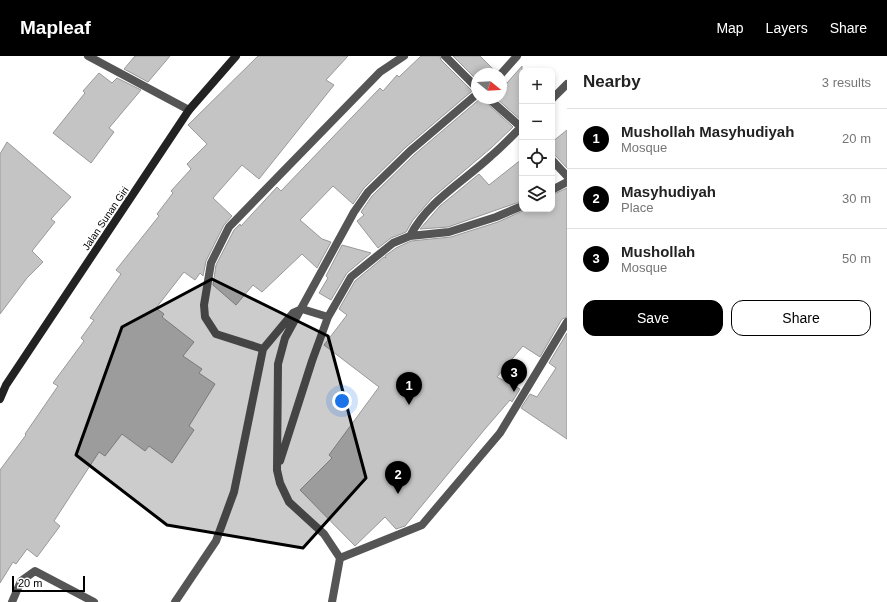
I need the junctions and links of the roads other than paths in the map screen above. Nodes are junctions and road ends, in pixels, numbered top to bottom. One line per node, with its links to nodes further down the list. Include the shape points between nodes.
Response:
1 (88, 56): 12 (street)
2 (236, 56): 12 (main road, Jalan Sunan Giri)
3 (404, 56): 24 (street, via 380,72 229,227 211,263 204,305 205,317 216,334)
4 (445, 56): 7 (street)
5 (517, 56): 6 (street)
6 (506, 68)
7 (471, 82)
8 (567, 84): 9 (street)
9 (555, 96)
10 (471, 99): 21 (street, via 410,151 368,192 354,212)
11 (495, 104): 13 (street)
12 (189, 110): 25 (main road, Jalan Sunan Giri, via 6,385)
13 (519, 124)
14 (519, 130): 20 (street, via 491,157 442,196 420,220)
15 (555, 163): 16 (street)
16 (567, 176)
17 (567, 182): 18 (street)
18 (555, 188)
19 (519, 207): 20 (street, via 449,232)
20 (410, 236): 22 (street, via 393,243 351,277)
21 (302, 309): 22 (street); 24 (street, via 293,313); 26 (street, via 285,338 278,364)
22 (328, 317): 26 (street)
23 (567, 322): 27 (street, via 500,433 422,525)
24 (263, 349): 30 (street, via 234,492 216,541)
25 (0, 398)
26 (277, 470): 27 (street, via 289,502 324,534)
27 (340, 558): 31 (street)
28 (12, 602): 29 (street, via 21,581 35,571)
29 (94, 602)
30 (175, 602)
31 (332, 602)

